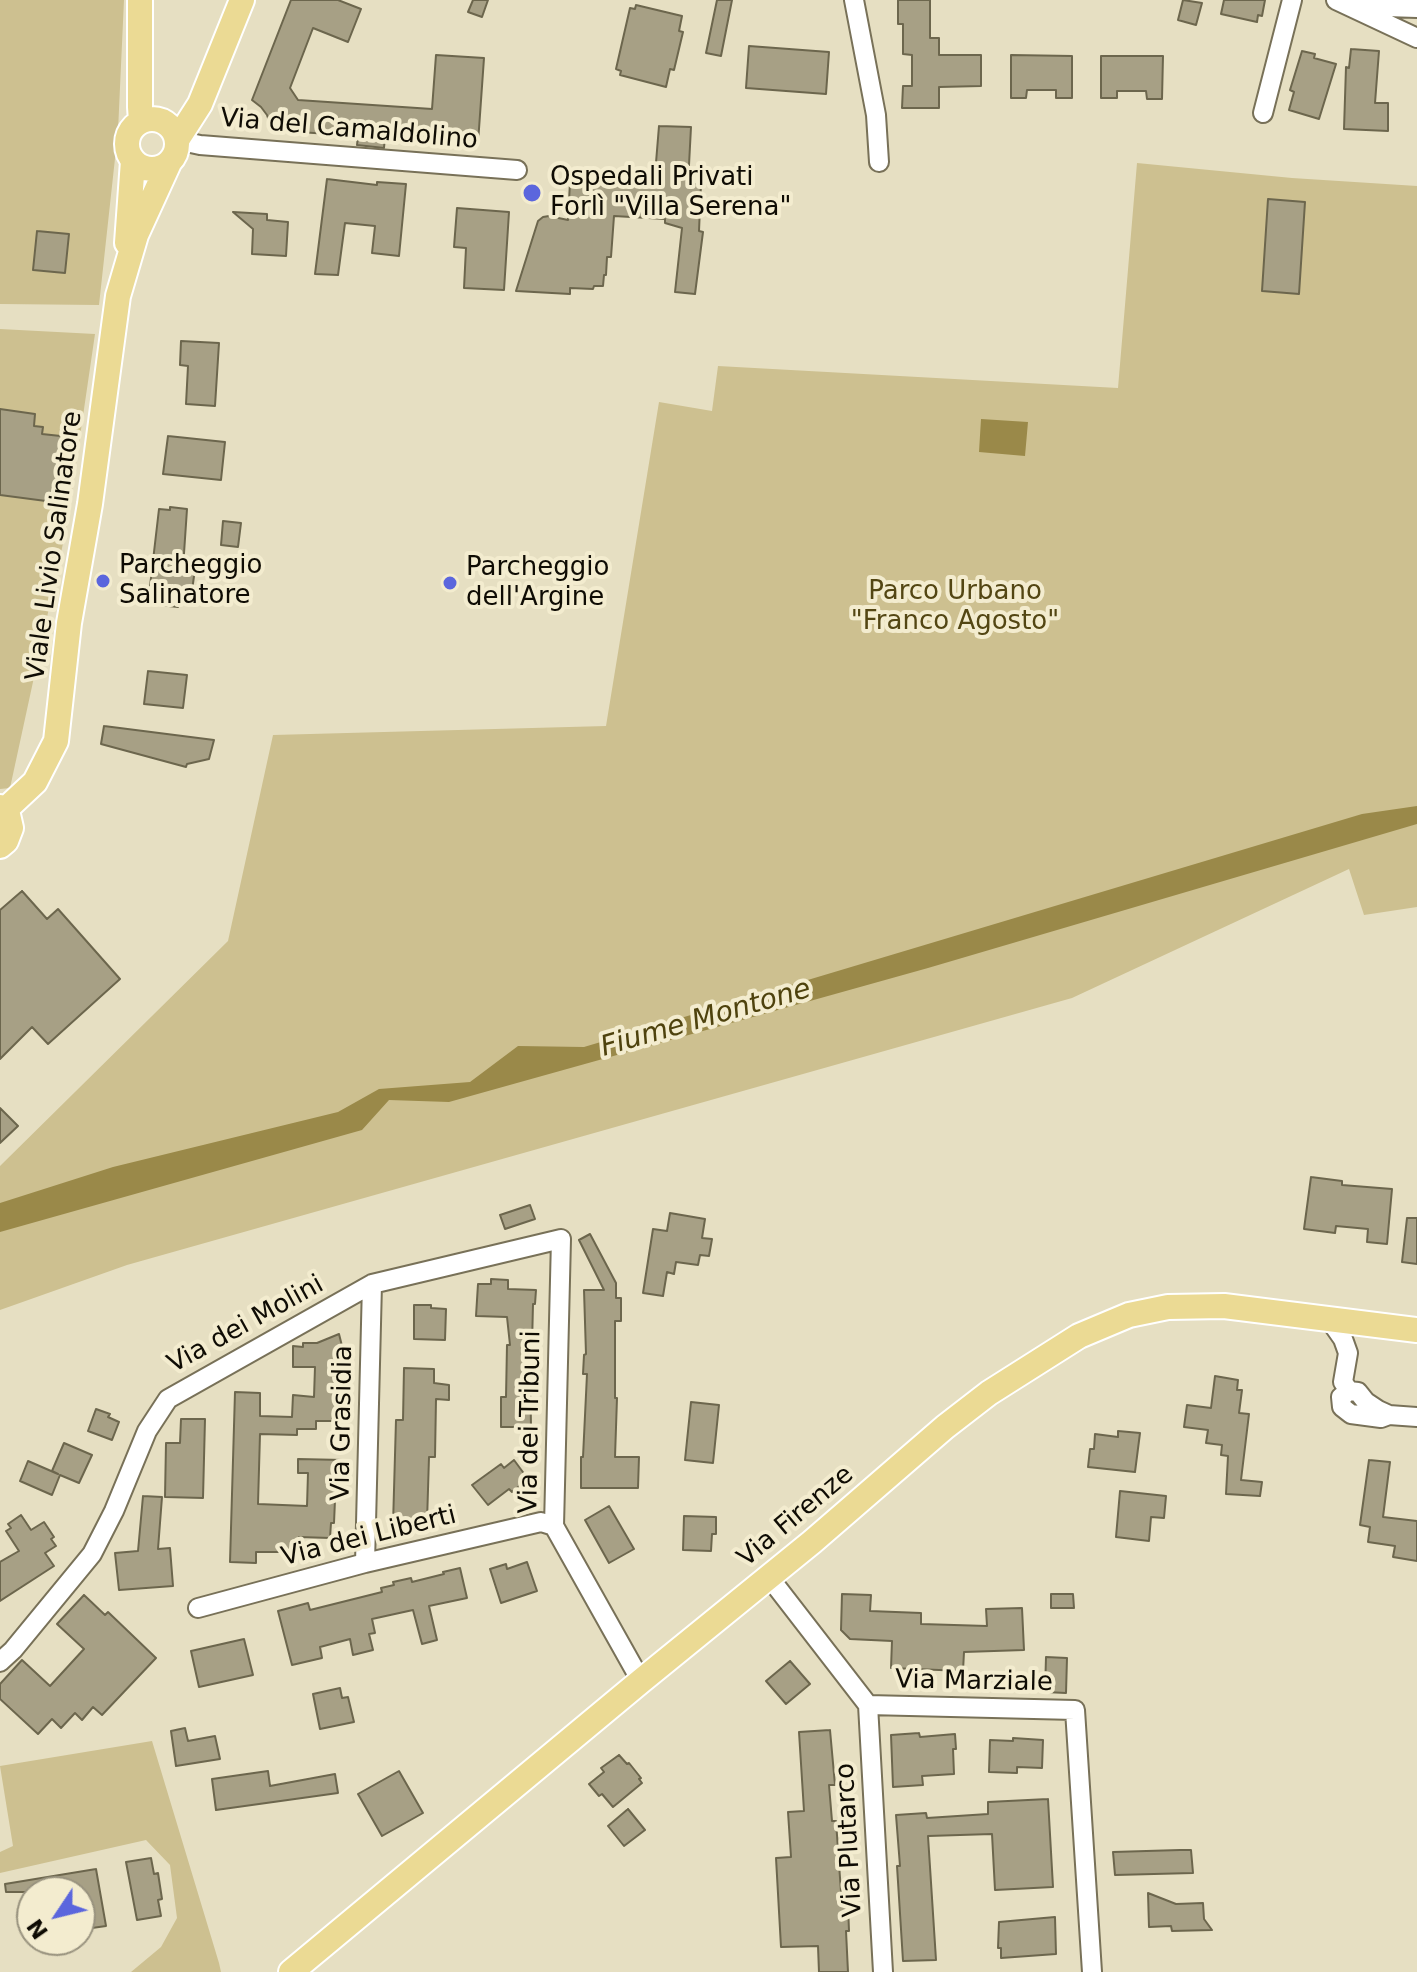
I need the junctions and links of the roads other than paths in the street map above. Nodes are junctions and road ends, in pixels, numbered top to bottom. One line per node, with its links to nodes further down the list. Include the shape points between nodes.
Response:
1 (140, 0): 9 (main road)
2 (242, 0): 10 (main road, Viale Livio Salinatore, via 200,104)
3 (854, 0): 12 (street, via 876,115)
4 (1292, 0): 8 (street)
5 (1341, 3): 6 (street); 7 (street)
6 (1417, 8)
7 (1417, 38)
8 (1263, 113)
9 (141, 121): 10 (main road, via 157,119 170,127); 11 (main road, via 127,139)
10 (173, 152): 11 (main road, via 155,170); 13 (street, Via del Camaldolino, via 200,145); 14 (main road, Viale Livio Salinatore)
11 (133, 161): 14 (main road, Viale Livio Salinatore)
12 (879, 162)
13 (517, 170)
14 (124, 273): 15 (main road, Viale Livio Salinatore, via 69,623 56,741 35,782)
15 (2, 809): 16 (main road, via 11,828)
16 (0, 846)
17 (561, 1239): 18 (street, Via dei Molini); 22 (street, Via dei Tribuni)
18 (372, 1284): 23 (street, Via Grasidia); 26 (street, Via dei Molini, via 168,1399 147,1431 92,1554)
19 (1329, 1319): 20 (main road, Via Firenze); 21 (street, via 1346,1345 1343,1382 1349,1391 1389,1415); 24 (main road, Via Firenze, via 1224,1306 1168,1307 1129,1315 1079,1336 978,1401)
20 (1417, 1330)
21 (1417, 1417)
22 (554, 1526): 23 (street, Via dei Liberti, via 541,1522); 27 (street, Via dei Tribuni)
23 (365, 1563): 25 (street, Via dei Liberti)
24 (769, 1577): 27 (main road, Via Firenze); 28 (street, Via Marziale)
25 (198, 1608)
26 (0, 1662)
27 (641, 1681): 29 (main road, Via Firenze)
28 (868, 1705): 30 (street, Via Plutarco); 31 (street, Via Marziale, via 1075,1710)
29 (291, 1972)
30 (883, 1972)
31 (1092, 1972)

